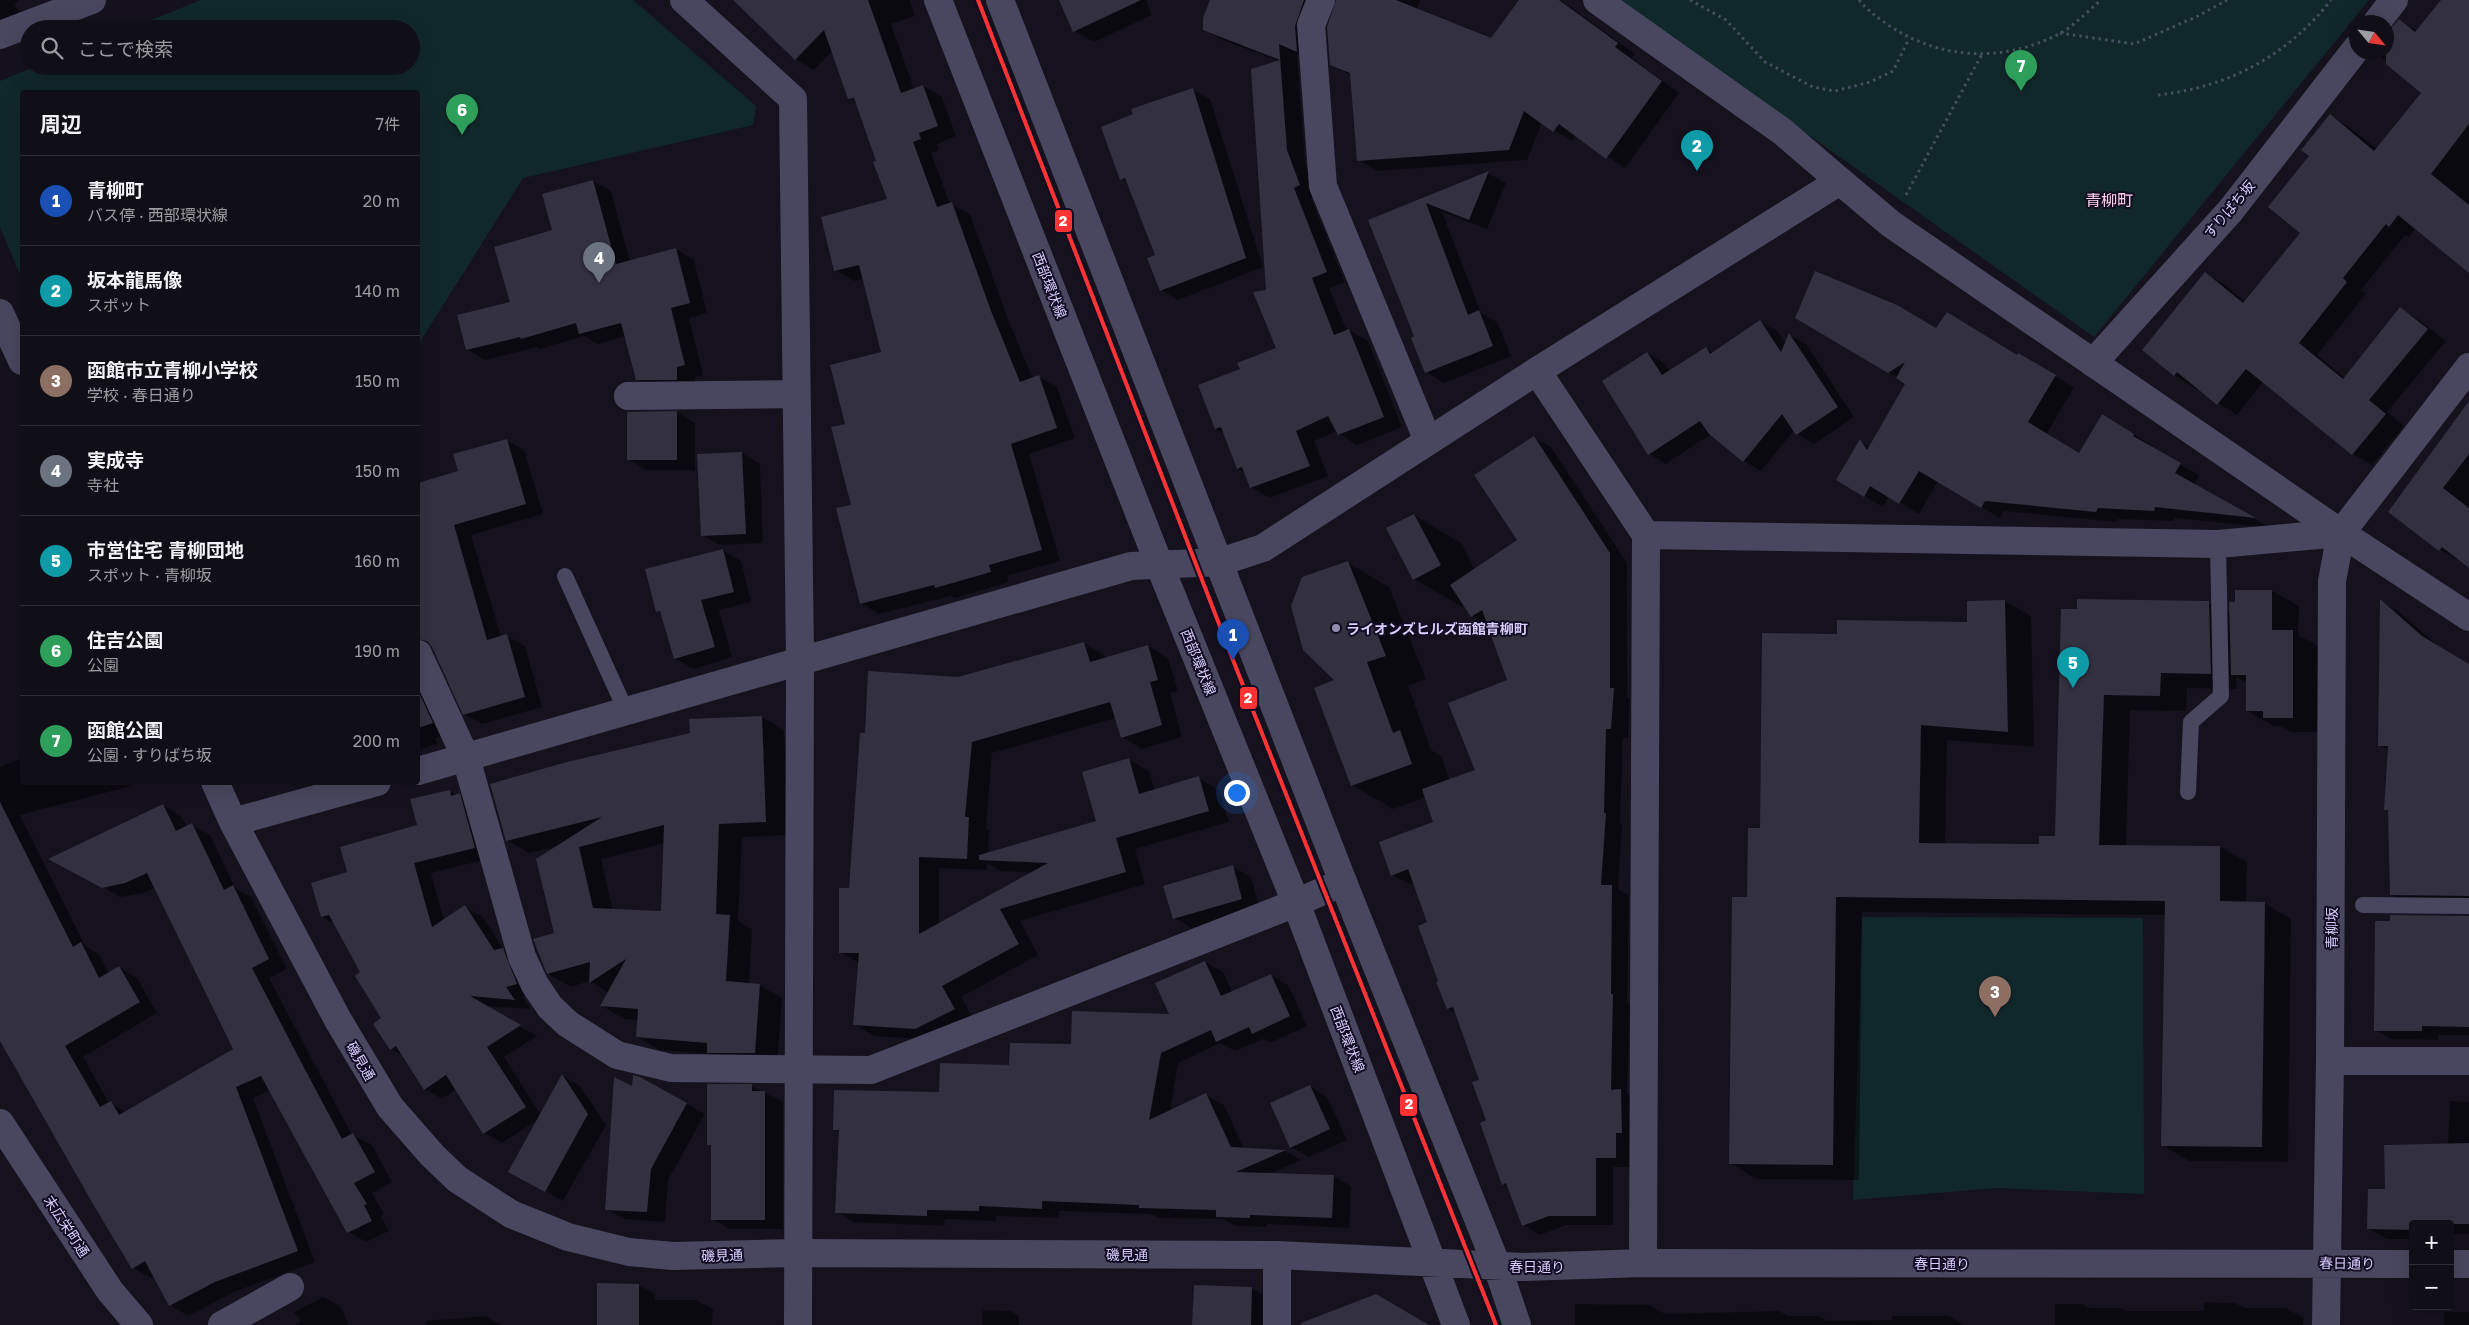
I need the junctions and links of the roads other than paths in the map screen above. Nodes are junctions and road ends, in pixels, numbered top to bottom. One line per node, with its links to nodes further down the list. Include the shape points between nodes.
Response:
1 (92, 0): 9 (street)
2 (684, 0): 19 (street, via 792,100)
3 (938, 0): 26 (street, 西部環状線)
4 (1000, 0): 25 (street)
5 (1321, 0): 21 (street, via 1311,25 1323,186)
6 (1597, 0): 13 (street, via 1783,132)
7 (2394, 0): 8 (street)
8 (2382, 15)
9 (38, 20)
10 (20, 27): 11 (street)
11 (0, 34)
12 (2349, 57): 16 (street, すりばち坂, via 2230,210)
13 (1840, 181): 16 (street, via 1891,224); 18 (street)
14 (0, 313): 15 (street)
15 (20, 357)
16 (2093, 363): 22 (street)
17 (2469, 367): 22 (street)
18 (1537, 371): 21 (street); 23 (street)
19 (796, 394): 20 (street); 30 (street)
20 (628, 396)
21 (1428, 442): 25 (street, via 1263,548)
22 (2341, 532): 24 (street); 28 (street); 42 (street, 青柳坂, via 2332,581)
23 (1646, 536): 24 (street); 50 (street)
24 (2218, 544): 36 (lane, via 2221,696 2192,722)
25 (1220, 562): 26 (street); 38 (street)
26 (1159, 564): 30 (street, via 1131,566); 39 (street, 西部環状線)
27 (565, 576): 31 (lane)
28 (2469, 617)
29 (420, 658): 32 (street)
30 (800, 660): 31 (street); 44 (street)
31 (626, 712): 32 (street)
32 (466, 758): 33 (street); 44 (street, via 522,957 550,1007 568,1024 617,1055 671,1068)
33 (420, 770)
34 (216, 785): 37 (street, 磯見通)
35 (366, 785): 37 (street)
36 (2188, 792)
37 (233, 822): 46 (street, 磯見通, via 366,1070 410,1131 457,1179 511,1214 545,1230 594,1245 673,1256)
38 (1343, 882): 39 (street); 54 (street)
39 (1296, 903): 44 (street, via 871,1070); 48 (street, 西部環状線)
40 (2363, 905): 41 (lane)
41 (2469, 906)
42 (2330, 1061): 43 (street); 49 (street, 青柳坂)
43 (2469, 1061)
44 (798, 1070): 46 (street)
45 (0, 1123): 56 (street, 末広栄町通, via 110,1291)
46 (798, 1253): 47 (street, 磯見通); 58 (street)
47 (1278, 1255): 48 (street, 磯見通); 59 (street)
48 (1432, 1262): 54 (street, 磯見通); 60 (street, 西部環状線)
49 (2328, 1262): 50 (street, 春日通り); 51 (street, 春日通り); 62 (street, 青柳坂)
50 (1643, 1263): 54 (street, 春日通り)
51 (2409, 1264)
52 (2454, 1264): 53 (street)
53 (2469, 1264)
54 (1484, 1265): 61 (street)
55 (290, 1287): 57 (street)
56 (139, 1325)
57 (222, 1325)
58 (798, 1325)
59 (1277, 1325)
60 (1456, 1325)
61 (1517, 1325)
62 (2326, 1325)

